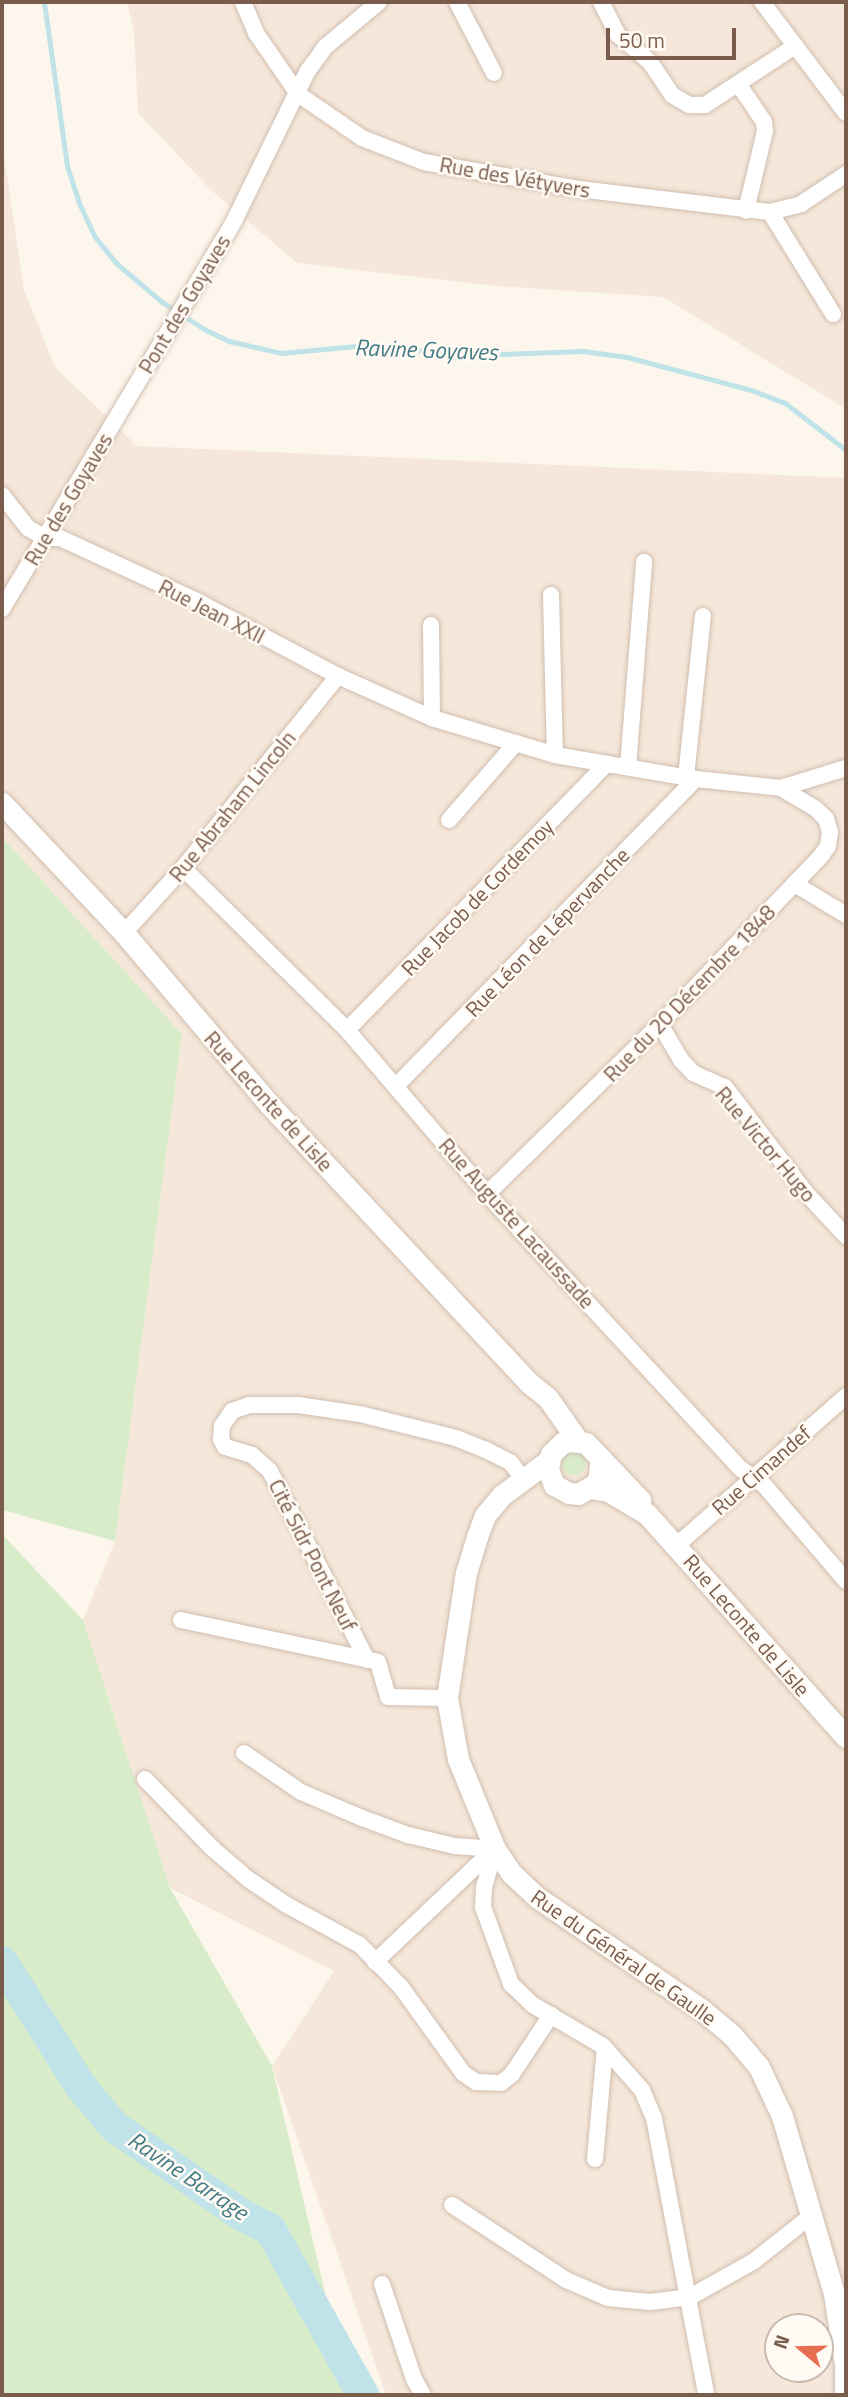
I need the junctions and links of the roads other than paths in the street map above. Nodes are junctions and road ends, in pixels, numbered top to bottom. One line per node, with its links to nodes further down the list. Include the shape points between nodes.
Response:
1 (243, 2): 9 (street, Rue des Vétyvers, via 256,33)
2 (379, 2): 9 (street, via 324,47)
3 (457, 2): 7 (street)
4 (601, 2): 8 (street, via 618,35 650,62 679,102 705,105)
5 (762, 2): 6 (street)
6 (794, 46): 8 (street); 10 (street)
7 (494, 73)
8 (739, 85): 12 (street, via 764,122 765,131)
9 (298, 94): 12 (street, Rue des Vétyvers, via 362,138 424,162); 15 (street, Pont des Goyaves, via 234,221)
10 (846, 113)
11 (846, 174): 13 (street, Rue des Vétyvers, via 801,204)
12 (746, 211): 13 (street, Rue des Vétyvers)
13 (770, 212): 14 (street)
14 (833, 314)
15 (134, 388): 17 (street, Rue des Goyaves)
16 (2, 495): 17 (street, Rue Jean XXII, via 28,528)
17 (45, 538): 20 (street, Rue des Goyaves); 23 (street, Rue Jean XXII, via 60,538 195,600)
18 (643, 562): 28 (street)
19 (551, 595): 26 (street)
20 (2, 609)
21 (703, 616): 30 (street)
22 (431, 625): 24 (street)
23 (338, 677): 24 (street, Rue Jean XXII); 35 (street, Rue Abraham Lincoln)
24 (432, 718): 25 (street, Rue Jean XXII)
25 (516, 743): 26 (street, Rue Jean XXII); 34 (street)
26 (555, 755): 27 (street, Rue Jean XXII)
27 (607, 764): 28 (street, Rue Jean XXII); 40 (street, Rue Jacob de Cordemoy)
28 (628, 767): 30 (street, Rue Jean XXII)
29 (846, 768): 31 (street, Rue Jean XXII)
30 (691, 778): 31 (street, Rue Jean XXII); 41 (street, Rue Léon de Lépervanche)
31 (781, 788): 36 (street, Rue du 20 Décembre 1848, via 816,809 830,832 828,846)
32 (2, 791): 33 (main road, Rue Leconte de Lisle)
33 (8, 809): 38 (main road, Rue Leconte de Lisle)
34 (449, 820)
35 (183, 868): 38 (street, Rue Abraham Lincoln); 40 (street, Rue Auguste Lacaussade)
36 (795, 884): 37 (street); 39 (street, Rue du 20 Décembre 1848)
37 (846, 915)
38 (124, 933): 44 (main road, Rue Leconte de Lisle, via 268,1103)
39 (660, 1024): 42 (street, Rue du 20 Décembre 1848); 43 (street, Rue Victor Hugo, via 681,1060 693,1073 725,1087 806,1193)
40 (347, 1030): 41 (street, Rue Auguste Lacaussade)
41 (397, 1085): 42 (street, Rue Auguste Lacaussade)
42 (487, 1194): 49 (street, Rue Auguste Lacaussade)
43 (846, 1236)
44 (529, 1383): 46 (main road, Rue Leconte de Lisle, via 547,1397); 47 (main road, Rue Leconte de Lisle, via 548,1423)
45 (846, 1396): 49 (street, Rue Cimandef)
46 (578, 1441): 47 (main road, via 562,1443); 48 (main road, via 592,1448)
47 (551, 1456): 50 (main road, Rue du Général de Gaulle); 51 (main road)
48 (600, 1462): 52 (main road, via 599,1478); 53 (main road, Rue Leconte de Lisle, via 642,1502)
49 (752, 1477): 55 (street, Rue Cimandef); 56 (street, Rue Auguste Lacaussade)
50 (523, 1480): 54 (main road, Rue du Général de Gaulle, via 502,1495); 58 (street, Cité Sidr Pont Neuf, via 511,1463 486,1450 360,1414 298,1405 249,1405 232,1411 222,1426 225,1447 252,1455 270,1471)
51 (554, 1485): 52 (main road, via 578,1494); 54 (main road, via 518,1495)
52 (590, 1488): 53 (main road, Rue Leconte de Lisle, via 608,1491)
53 (647, 1514): 55 (main road, Rue Leconte de Lisle)
54 (485, 1516): 59 (main road, Rue du Général de Gaulle, via 466,1572)
55 (677, 1545): 60 (main road, Rue Leconte de Lisle)
56 (846, 1581)
57 (181, 1620): 58 (street, Cité Sidr Pont Neuf)
58 (367, 1660): 59 (street, Cité Sidr Pont Neuf, via 378,1662 388,1698)
59 (447, 1698): 63 (main road, Rue du Général de Gaulle, via 458,1759)
60 (846, 1737)
61 (244, 1753): 63 (street, via 301,1792 362,1818 455,1846)
62 (145, 1779): 64 (street, via 248,1879 360,1945)
63 (495, 1849): 64 (street); 65 (street, via 484,1887 488,1926 511,1984); 69 (main road, Rue du Général de Gaulle, via 512,1874 538,1898 732,2035 759,2067 782,2116)
64 (375, 1962): 65 (street, via 401,1987 463,2073 477,2082 500,2083 512,2074)
65 (551, 2015): 66 (street)
66 (605, 2048): 67 (street); 71 (street, via 642,2090 654,2118)
67 (595, 2159)
68 (452, 2205): 71 (street, via 566,2280 608,2298 650,2302)
69 (812, 2215): 71 (street, via 754,2261); 74 (main road, Rue du Général de Gaulle, via 834,2294)
70 (382, 2284): 72 (street)
71 (690, 2297): 73 (street)
72 (423, 2395)
73 (705, 2395)
74 (845, 2395)

